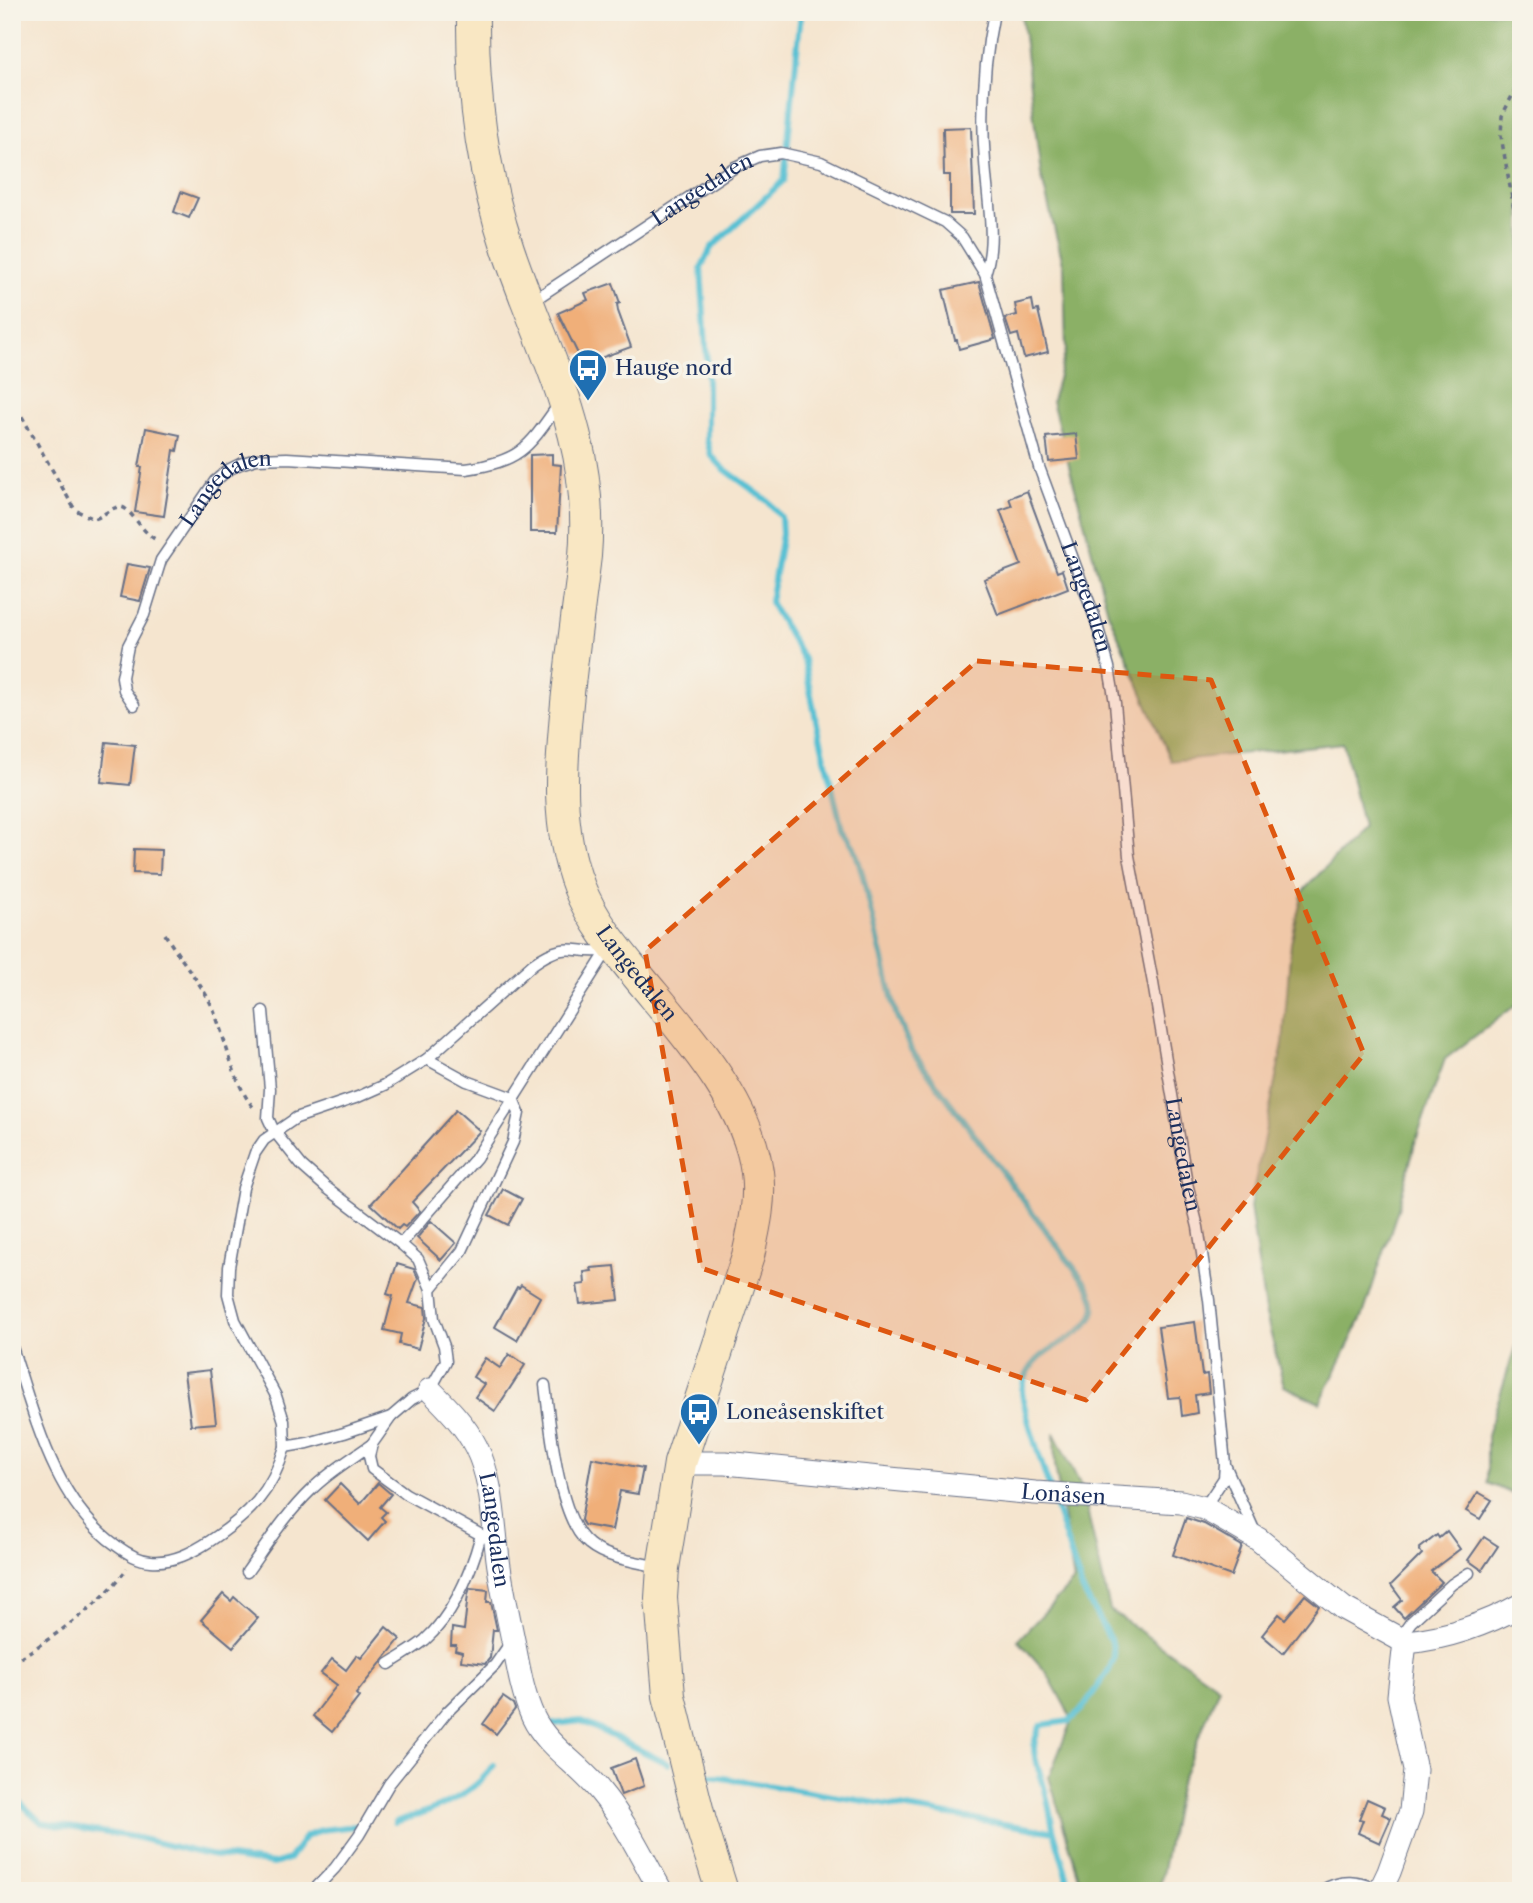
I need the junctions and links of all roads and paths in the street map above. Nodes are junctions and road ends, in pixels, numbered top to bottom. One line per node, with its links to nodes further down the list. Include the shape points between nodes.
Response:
1 (472, 12): 6 (main road, Langedalen, via 474,87 485,164 508,250)
2 (994, 12): 5 (lane, via 985,82 991,251)
3 (1521, 48): 4 (path, via 1516,88 1502,116 1501,136)
4 (1521, 249)
5 (985, 274): 6 (lane, Langedalen, via 962,237 945,222 821,162 781,153 736,167); 27 (lane, Langedalen, via 1039,467 1109,667 1129,856 1209,1300)
6 (529, 304): 7 (main road, Langedalen)
7 (564, 396): 9 (lane, Langedalen, via 524,448 493,465 466,469 287,458 240,464 215,481); 12 (main road, Langedalen, via 586,486 587,530 562,752 563,827 579,887)
8 (12, 399): 9 (path, via 75,510 94,519 123,507 150,537)
9 (176, 538): 10 (lane, Langedalen, via 161,560 144,615 128,646 122,683)
10 (134, 705)
11 (165, 934): 16 (path, via 207,996 248,1101)
12 (611, 949): 14 (lane, via 550,952); 15 (lane); 26 (main road, Langedalen, via 725,1090 742,1122 757,1172 757,1210 748,1256)
13 (263, 1011): 16 (lane)
14 (427, 1059): 15 (lane, via 467,1081); 17 (lane, via 376,1089 296,1118)
15 (513, 1098): 18 (lane, via 476,1158); 19 (lane, via 519,1113 513,1142 462,1251)
16 (268, 1118): 17 (lane)
17 (274, 1131): 18 (lane, via 302,1166); 25 (lane, via 255,1153 246,1178 228,1294 235,1320 276,1396 284,1421)
18 (401, 1244): 19 (lane, via 418,1259)
19 (431, 1289): 22 (lane, via 446,1361)
20 (12, 1347): 31 (lane, via 59,1477 80,1513)
21 (545, 1385): 32 (lane, via 566,1508 578,1534 599,1551)
22 (430, 1390): 23 (lane); 29 (street, Langedalen, via 477,1448 493,1505)
23 (391, 1417): 24 (lane); 25 (lane)
24 (372, 1444): 29 (lane, via 372,1469 406,1494); 33 (lane, via 310,1490)
25 (285, 1447): 31 (lane, via 269,1489 224,1532 191,1554 171,1560)
26 (680, 1463): 28 (street, Lonåsen, via 1147,1498); 32 (main road, Langedalen)
27 (1225, 1464): 28 (lane, Langedalen, via 1224,1478); 30 (lane, Langedalen)
28 (1204, 1508): 30 (street, Lonåsen)
29 (489, 1539): 36 (street, Langedalen); 39 (lane, via 439,1625)
30 (1258, 1539): 37 (street, Lonåsen, via 1343,1608)
31 (134, 1558): 38 (path, via 119,1582 52,1638)
32 (663, 1568): 43 (main road, Langedalen, via 669,1696)
33 (247, 1572)
34 (1469, 1573): 37 (lane, via 1411,1622)
35 (1521, 1605): 37 (street, via 1464,1629)
36 (513, 1639): 41 (lane, via 389,1784 359,1835); 42 (street, Langedalen, via 522,1684 538,1728 621,1819)
37 (1405, 1642): 40 (street, via 1399,1696 1415,1770 1411,1811)
38 (12, 1663)
39 (389, 1664)
40 (1380, 1890): 44 (lane, via 1350,1881)
41 (313, 1891)
42 (661, 1891)
43 (722, 1891)
44 (1321, 1891)

